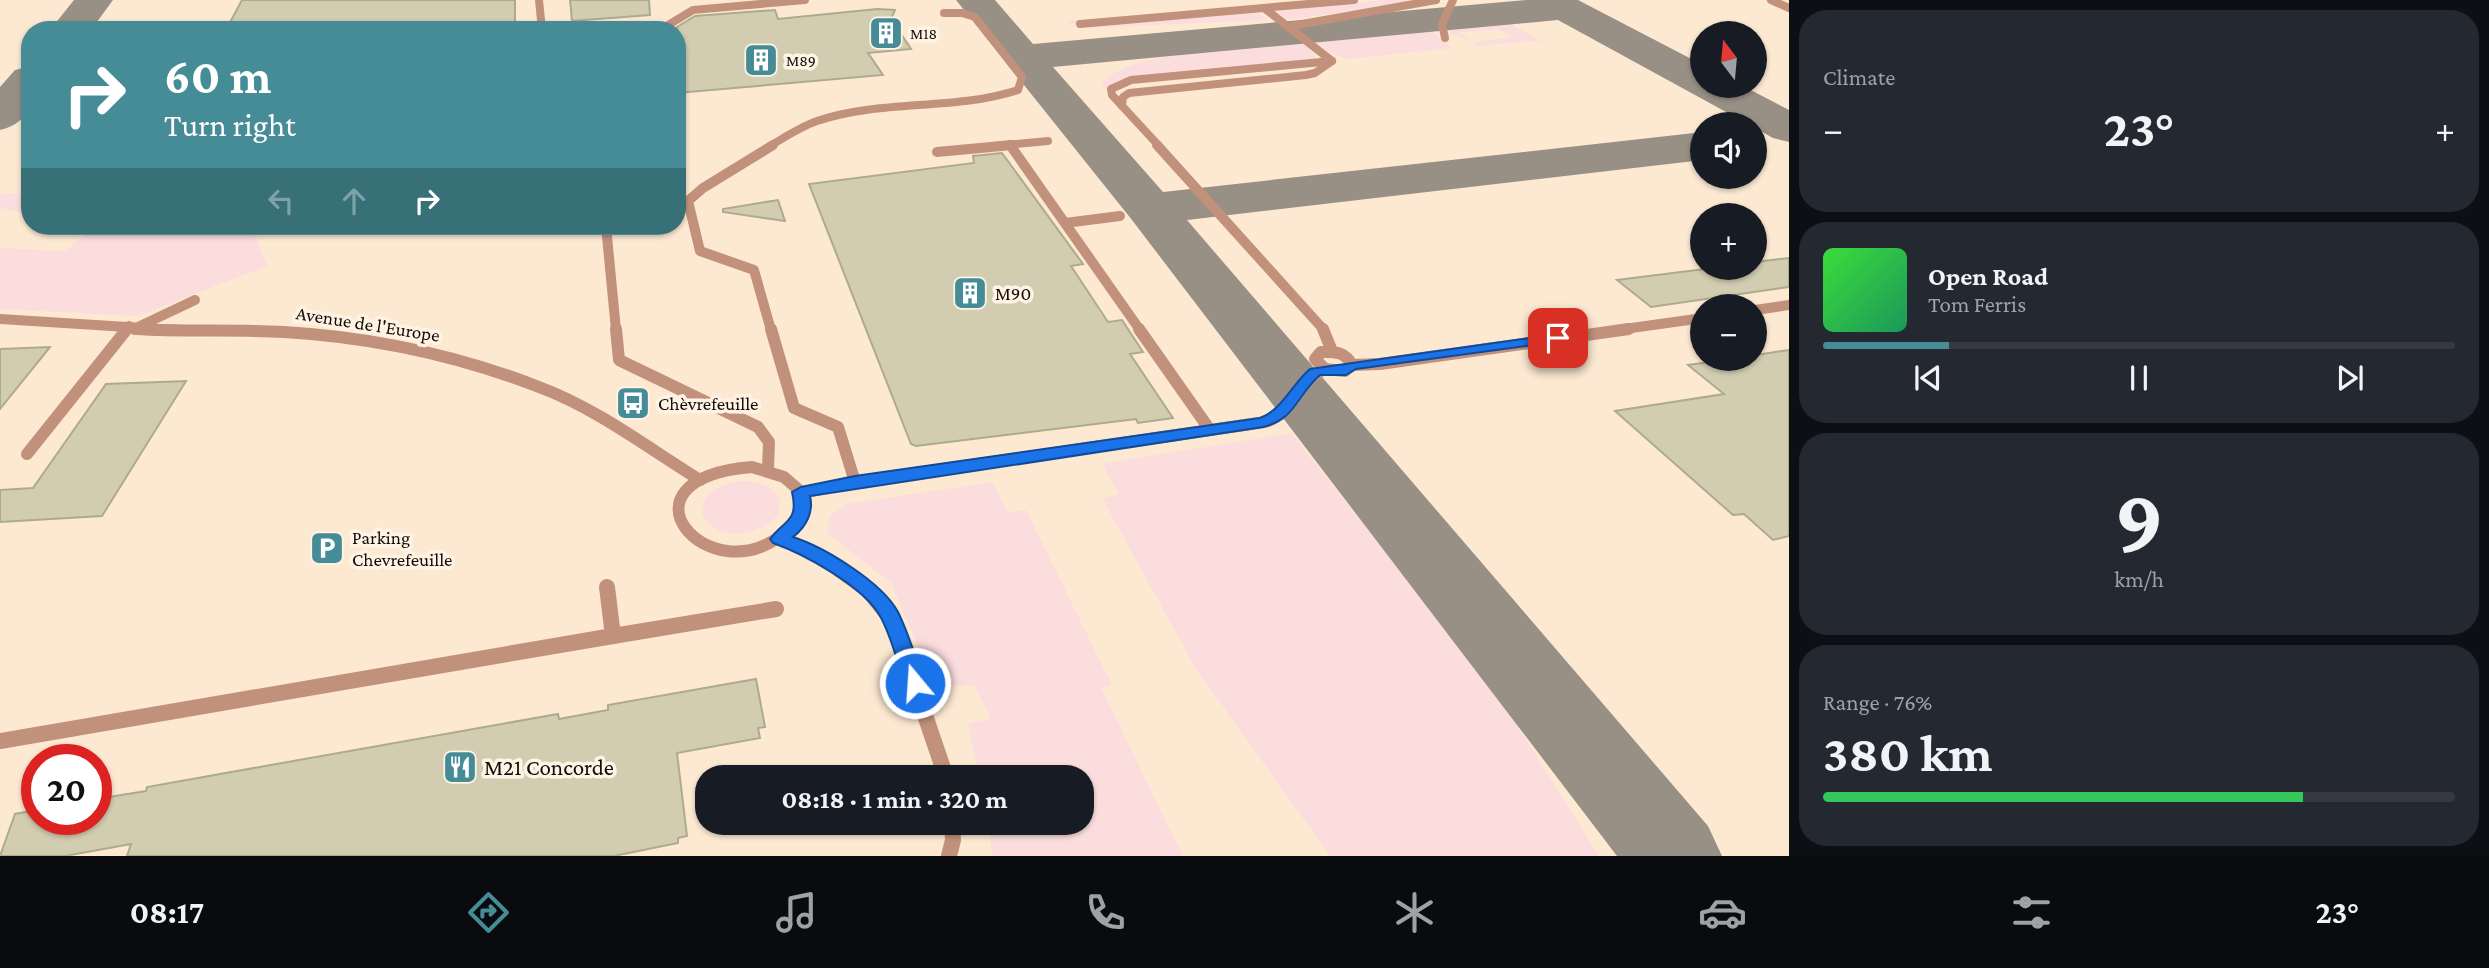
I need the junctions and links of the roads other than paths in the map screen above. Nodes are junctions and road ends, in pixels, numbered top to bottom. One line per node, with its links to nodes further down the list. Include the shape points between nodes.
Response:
1 (539, 0): 13 (lane)
2 (805, 0): 8 (lane)
3 (1233, 0): 11 (lane)
4 (1354, 0): 9 (lane)
5 (1436, 0): 16 (lane, via 1299,22)
6 (1452, 0): 17 (lane, via 1441,23)
7 (1771, 0): 10 (lane)
8 (755, 2): 14 (lane, via 693,10)
9 (1266, 4): 11 (lane); 16 (lane)
10 (1789, 8)
11 (1245, 9): 15 (lane)
12 (944, 12): 39 (lane, via 975,17 1022,77 1018,90 997,97 852,112 817,121 688,201 700,251 754,270 794,408 838,427)
13 (541, 21)
14 (675, 21)
15 (1080, 24)
16 (1291, 29): 18 (lane)
17 (1445, 38)
18 (1332, 61): 19 (lane, via 1306,75 1129,93); 19 (lane, via 1122,82 1111,89)
19 (1122, 106): 32 (lane, via 1322,326)
20 (1048, 141): 21 (lane)
21 (1010, 145): 22 (lane); 24 (lane)
22 (937, 152)
23 (1120, 216): 24 (lane)
24 (1065, 222): 35 (lane)
25 (607, 235): 37 (lane, via 619,360 758,427 769,442)
26 (195, 300): 31 (lane)
27 (1789, 305): 28 (lane)
28 (1767, 308)
29 (1690, 319): 33 (lane)
30 (0, 320): 31 (lane, Avenue de l'Europe)
31 (133, 326): 36 (lane); 38 (lane, Avenue de l'Europe, via 317,335 470,363 540,387 597,416)
32 (1332, 351): 33 (lane, via 1348,357); 34 (lane, via 1316,355 1315,361)
33 (1352, 365): 34 (lane, via 1346,371)
34 (1325, 369): 35 (lane, via 1305,380 1278,417)
35 (1210, 430): 39 (lane)
36 (27, 454)
37 (768, 470): 38 (lane, via 735,468); 40 (lane)
38 (700, 480): 41 (lane, via 681,499 677,512 689,536 721,549 741,550)
39 (855, 482): 40 (lane)
40 (801, 492): 41 (lane, via 800,517)
41 (779, 539): 46 (lane, via 804,547 841,570 889,613)
42 (607, 587): 44 (lane)
43 (776, 609): 44 (lane)
44 (613, 636): 45 (lane)
45 (0, 741)
46 (942, 765)

